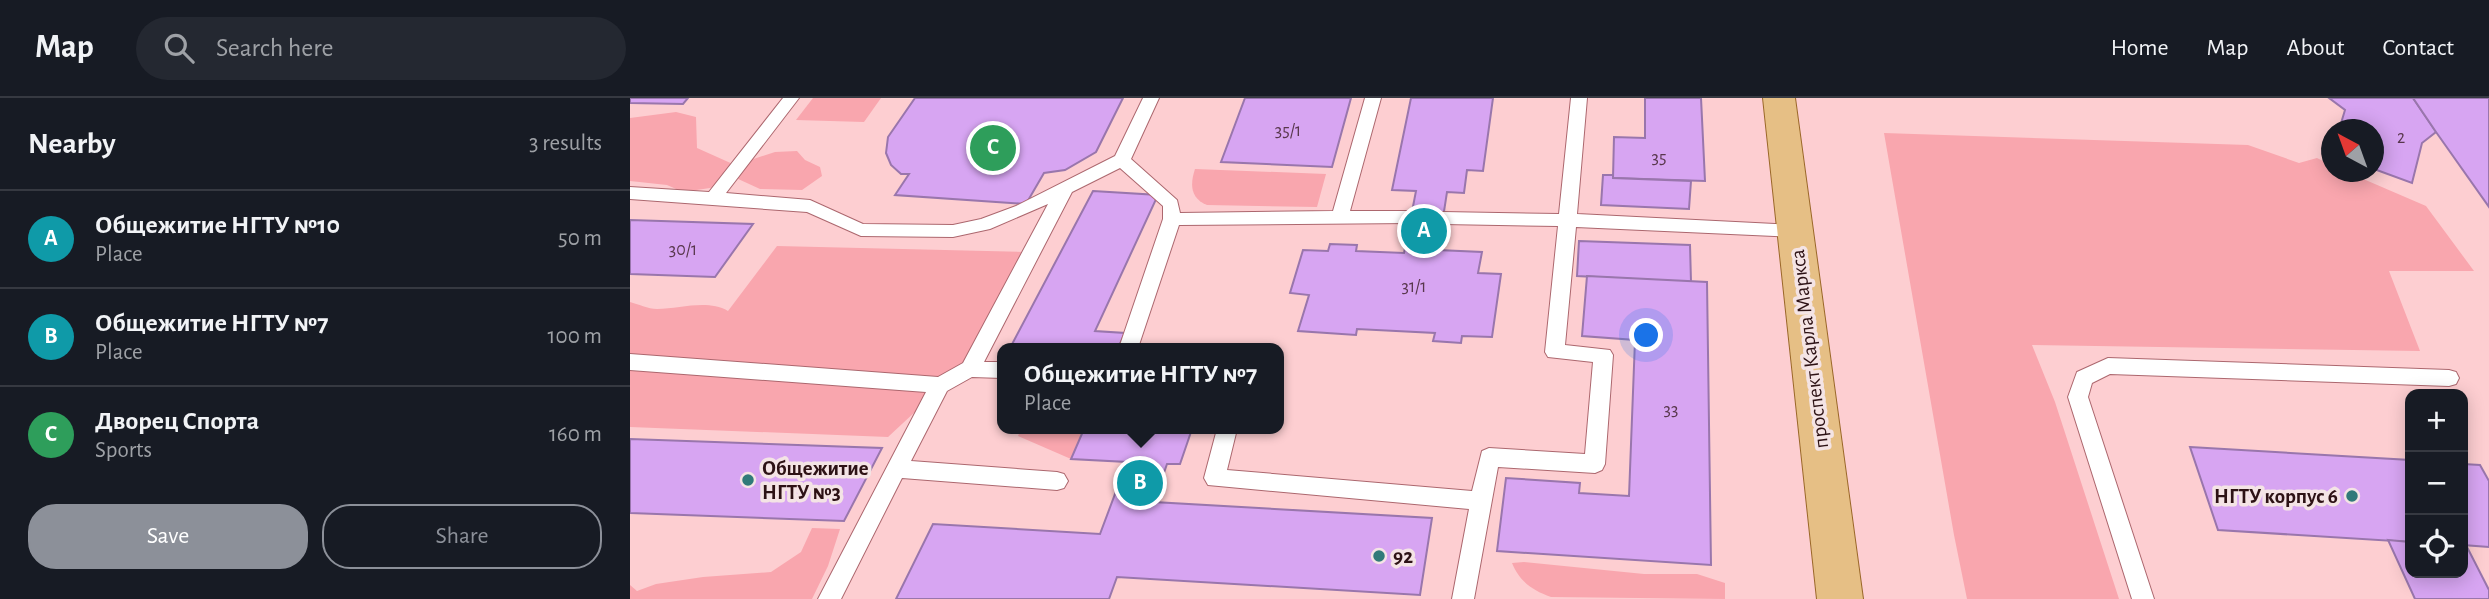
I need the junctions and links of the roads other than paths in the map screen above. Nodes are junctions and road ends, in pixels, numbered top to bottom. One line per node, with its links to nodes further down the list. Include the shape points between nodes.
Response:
1 (791, 98): 9 (lane)
2 (1151, 98): 6 (lane)
3 (1373, 98): 10 (lane)
4 (1579, 98): 14 (lane)
5 (1780, 98): 15 (main road, проспект Карла Маркса)
6 (1122, 160): 7 (lane); 13 (lane, via 1171,204)
7 (1065, 189): 9 (lane, via 984,225 953,232 861,230 810,206); 18 (lane)
8 (630, 193): 9 (lane)
9 (713, 198)
10 (1340, 216): 11 (lane); 13 (lane)
11 (1411, 217)
12 (1443, 218): 14 (lane)
13 (1172, 219): 16 (lane)
14 (1567, 220): 15 (lane); 25 (lane, via 1555,352 1603,355 1595,464 1489,457)
15 (1795, 231): 28 (main road, проспект Карла Маркса)
16 (1130, 343)
17 (630, 362): 21 (lane)
18 (970, 369): 19 (lane); 21 (lane)
19 (997, 370)
20 (2449, 378): 29 (lane, via 2108,366 2084,378 2078,397)
21 (940, 385): 23 (lane)
22 (1226, 434): 25 (lane, via 1215,478)
23 (897, 469): 24 (lane); 26 (lane)
24 (1057, 481)
25 (1481, 501): 27 (lane)
26 (829, 599)
27 (1464, 599)
28 (1840, 599)
29 (2143, 599)

